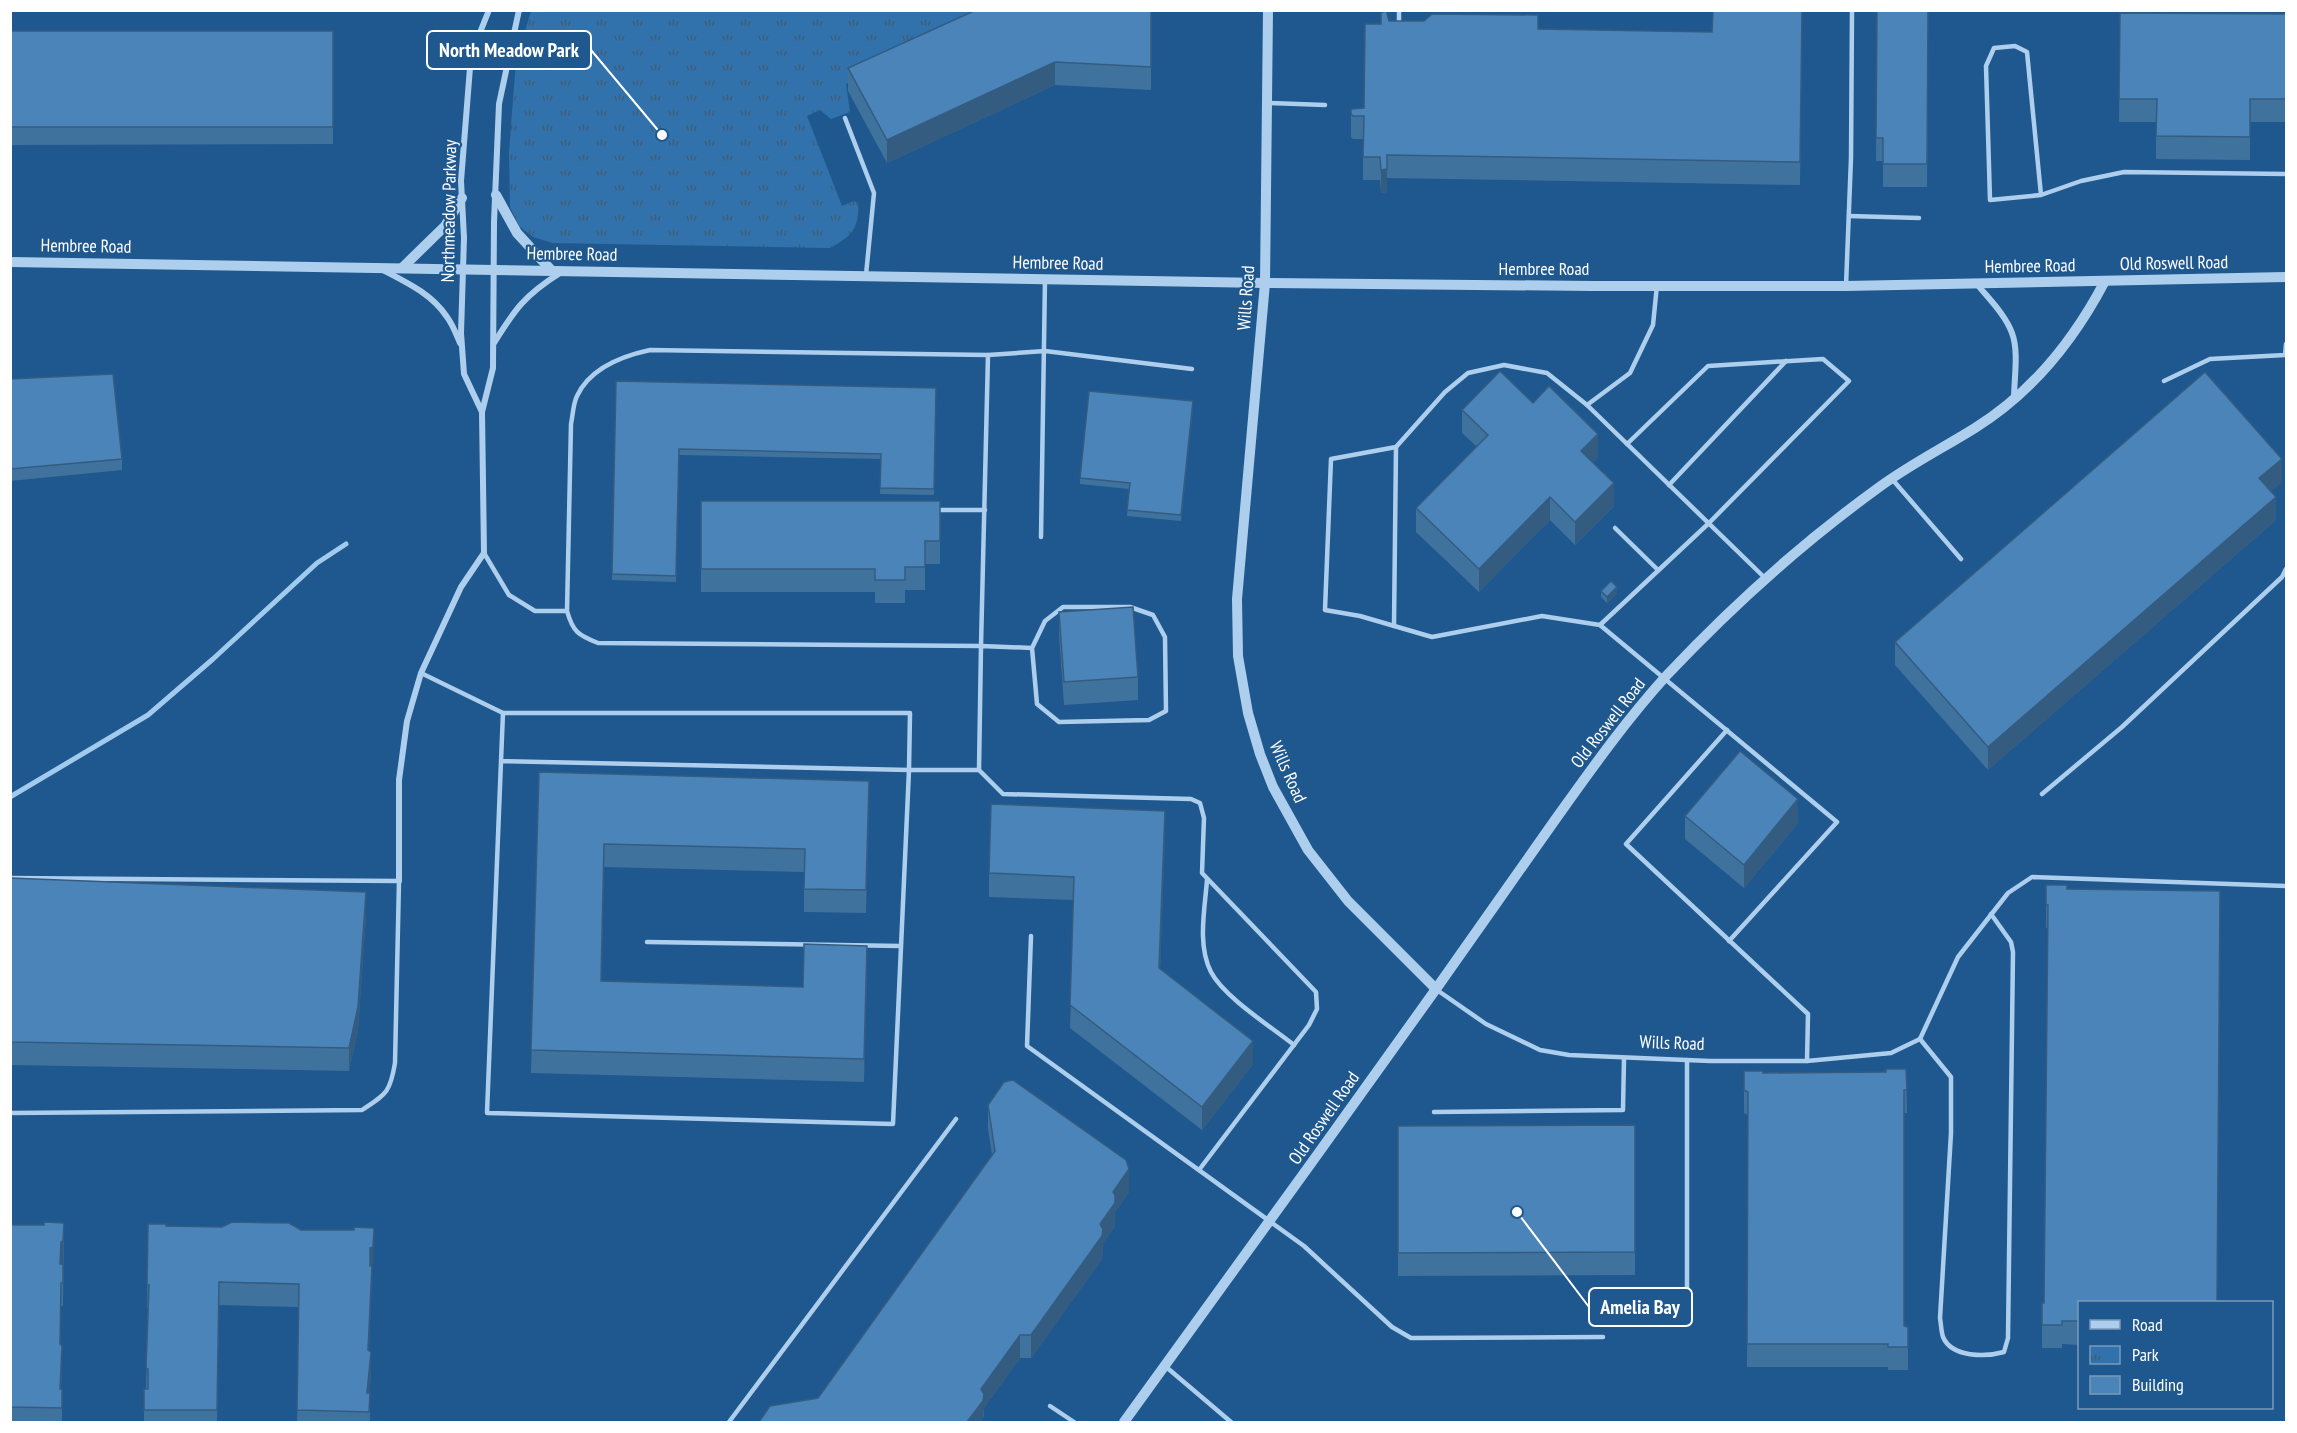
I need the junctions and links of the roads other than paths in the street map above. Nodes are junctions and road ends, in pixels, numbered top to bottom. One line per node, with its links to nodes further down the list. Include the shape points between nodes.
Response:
1 (489, 10): 13 (street, Northmeadow Parkway, via 471,55)
2 (519, 10): 11 (street, Northmeadow Parkway, via 499,104)
3 (1268, 10): 7 (street, Wills Road)
4 (1399, 10): 6 (lane)
5 (1852, 10): 14 (lane)
6 (1398, 36)
7 (1267, 102): 8 (lane); 27 (street, Wills Road)
8 (1325, 105)
9 (845, 118): 23 (lane, via 874,193)
10 (2286, 174): 12 (lane, via 2124,172)
11 (496, 195): 19 (street, Northmeadow Parkway); 21 (street, via 517,232)
12 (2041, 195): 12 (lane, via 2027,52 2015,46 1994,48 1986,66 1990,200)
13 (462, 198): 18 (street, via 445,226); 20 (street, Northmeadow Parkway)
14 (1849, 216): 15 (lane); 30 (lane)
15 (1919, 218)
16 (10, 262): 17 (street, Hembree Road)
17 (377, 267): 18 (street, Hembree Road); 33 (street, via 416,288 441,308)
18 (402, 268): 20 (street, Hembree Road)
19 (494, 269): 20 (street, Hembree Road); 21 (street, Hembree Road); 31 (street, Northmeadow Parkway)
20 (463, 270): 33 (street, Northmeadow Parkway)
21 (551, 270): 22 (street, Hembree Road)
22 (566, 270): 23 (street, Hembree Road); 31 (street, via 517,306)
23 (866, 275): 25 (street, Hembree Road)
24 (2286, 277): 26 (street, Old Roswell Road)
25 (1045, 279): 27 (street, Hembree Road); 34 (lane)
26 (2105, 281): 28 (street, Hembree Road); 40 (street, Old Roswell Road, via 2065,347)
27 (1265, 283): 29 (street, Hembree Road); 79 (street, Wills Road, via 1237,599 1238,656 1248,713 1273,787 1308,850 1348,901)
28 (1975, 283): 30 (street, Hembree Road); 40 (street, via 2004,317 2012,333)
29 (1657, 285): 30 (street, Hembree Road); 41 (lane, via 1653,325 1630,374)
30 (1846, 286)
31 (494, 344): 42 (street, Northmeadow Parkway, via 493,368)
32 (2286, 344): 36 (lane)
33 (462, 346): 42 (street, Northmeadow Parkway, via 464,374)
34 (1045, 351): 35 (lane); 38 (lane); 51 (lane)
35 (988, 355): 48 (lane); 57 (lane, via 650,350 608,364 577,396 571,424)
36 (2286, 356): 39 (lane, via 2210,359)
37 (1786, 361): 43 (lane, via 1708,366); 46 (lane); 49 (lane, via 1823,359 1849,381)
38 (1192, 369)
39 (2164, 381)
40 (2014, 400): 45 (street, Old Roswell Road)
41 (1587, 405): 43 (lane); 44 (lane, via 1547,373 1504,365 1468,373 1445,392)
42 (482, 412): 52 (street, Northmeadow Parkway)
43 (1627, 444): 46 (lane)
44 (1396, 447): 59 (lane); 59 (lane, via 1331,459 1325,610)
45 (1892, 478): 53 (lane); 56 (street, Old Roswell Road)
46 (1669, 485): 49 (lane)
47 (925, 510): 48 (lane)
48 (985, 510): 60 (lane)
49 (1709, 523): 55 (lane); 56 (lane)
50 (1615, 528): 55 (lane)
51 (1041, 537)
52 (484, 553): 57 (lane, via 509,595 536,611); 62 (street, via 461,587)
53 (1961, 559)
54 (2286, 569): 69 (lane, via 2122,727)
55 (1658, 570): 58 (lane)
56 (1766, 579): 63 (street, Old Roswell Road)
57 (567, 611): 60 (lane, via 571,627 598,643)
58 (1600, 625): 59 (lane, via 1542,616 1432,637); 63 (lane)
59 (1394, 626)
60 (981, 646): 61 (lane); 68 (lane)
61 (1032, 648): 61 (lane, via 1036,704 1059,722 1149,720 1166,711 1165,637 1154,615 1130,607 1063,607 1045,621)
62 (421, 673): 64 (lane); 72 (street, via 408,721 399,780)
63 (1664, 679): 65 (lane); 79 (street, Old Roswell Road, via 1599,758)
64 (503, 713): 66 (lane); 67 (lane, via 910,713)
65 (1727, 730): 76 (lane, via 1626,844); 76 (lane, via 1838,822)
66 (501, 760): 67 (lane); 78 (lane, via 487,1113 893,1124)
67 (909, 770): 68 (lane); 78 (lane)
68 (979, 770): 71 (lane, via 1003,794 1191,799 1200,803 1204,818 1202,873)
69 (2042, 795)
70 (10, 878): 72 (lane)
71 (1207, 879): 81 (lane, via 1204,940 1210,970 1221,987); 81 (lane, via 1316,992 1317,1009)
72 (399, 881): 86 (lane, via 395,1063 391,1087 362,1110)
73 (2286, 886): 74 (lane, via 2032,877 2008,893)
74 (1991, 914): 80 (lane, via 1958,957); 80 (lane, via 2011,942 2013,952 2008,1338 2004,1352 1954,1351 1943,1338 1940,1318 1951,1077)
75 (1031, 936): 88 (lane, via 1027,1046)
76 (1730, 941): 84 (lane, via 1808,1014)
77 (647, 942): 78 (lane)
78 (901, 945)
79 (1436, 989): 82 (lane, Wills Road, via 1486,1024 1540,1050); 89 (street, Old Roswell Road)
80 (1920, 1039): 84 (lane, Wills Road, via 1891,1053)
81 (1294, 1045): 88 (lane)
82 (1624, 1058): 83 (lane, Wills Road); 85 (lane, via 1623,1110)
83 (1687, 1060): 84 (lane, Wills Road); 90 (lane)
84 (1807, 1061)
85 (1434, 1112)
86 (10, 1113)
87 (956, 1119): 94 (lane)
88 (1199, 1170): 89 (lane)
89 (1270, 1222): 91 (lane, via 1304,1246 1392,1327 1411,1338); 92 (street, Old Roswell Road)
90 (1687, 1296)
91 (1603, 1337)
92 (1165, 1366): 96 (street, Old Roswell Road); 97 (lane)
93 (1050, 1406): 95 (lane)
94 (729, 1422)
95 (1074, 1422)
96 (1124, 1422)
97 (1232, 1422)

